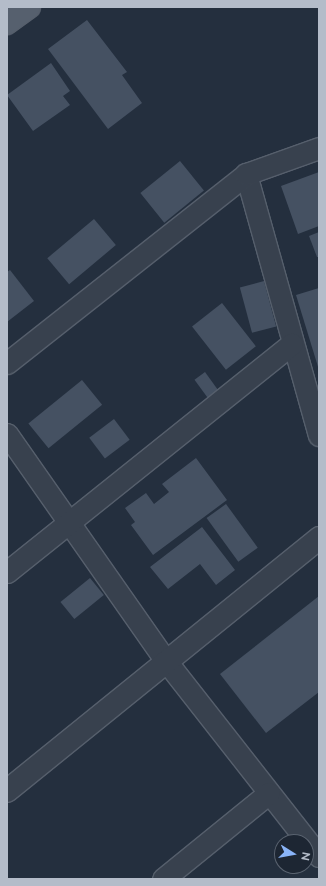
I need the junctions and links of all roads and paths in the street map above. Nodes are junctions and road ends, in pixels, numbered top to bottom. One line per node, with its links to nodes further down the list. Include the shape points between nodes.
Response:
1 (28, 7): 2 (main road)
2 (7, 23)
3 (319, 148): 4 (street)
4 (246, 174): 5 (street); 6 (street)
5 (292, 344): 8 (street); 9 (street)
6 (7, 363)
7 (7, 434): 9 (street)
8 (319, 435)
9 (69, 523): 11 (street); 12 (street)
10 (319, 538): 12 (street)
11 (7, 572)
12 (166, 661): 13 (street); 14 (street)
13 (7, 790)
14 (269, 793): 15 (street); 16 (street)
15 (319, 856)
16 (163, 879)

